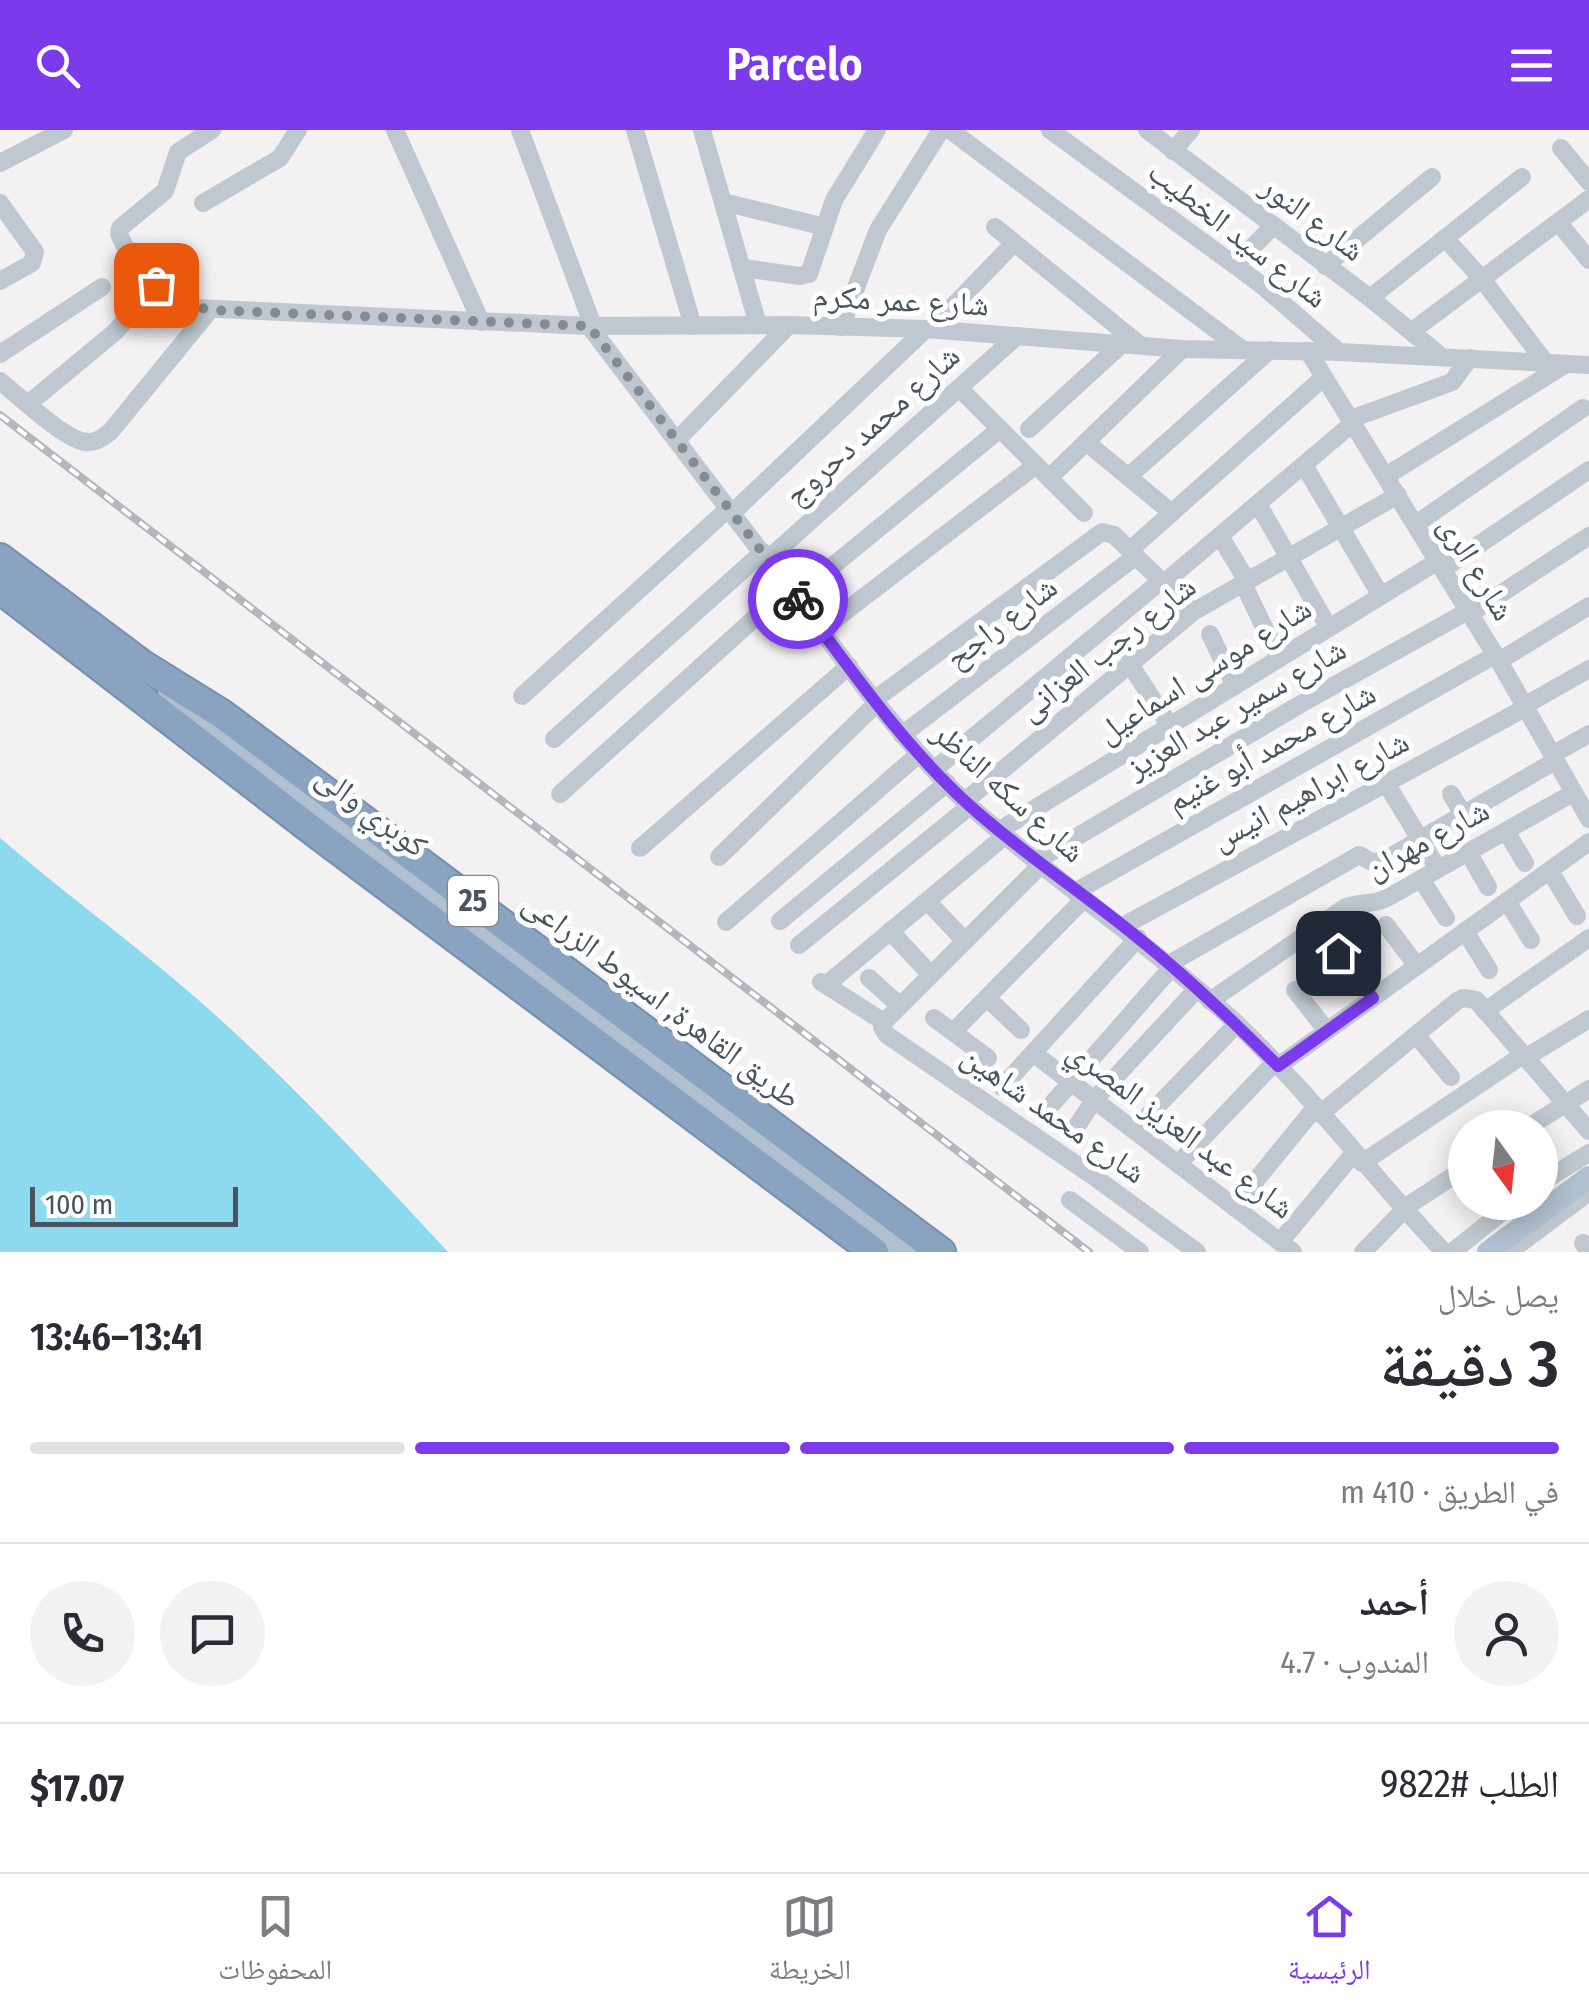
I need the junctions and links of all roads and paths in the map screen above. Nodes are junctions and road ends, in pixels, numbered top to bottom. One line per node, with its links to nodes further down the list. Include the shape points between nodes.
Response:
1 (64, 130): 16 (street)
2 (212, 130): 36 (street, via 178,152 165,191 120,228 120,239)
3 (298, 130): 23 (street, via 280,158)
4 (395, 130): 40 (street)
5 (520, 130): 43 (street, شارع سكه الناظر)
6 (635, 130): 44 (street)
7 (702, 130): 21 (street)
8 (877, 130): 26 (street)
9 (942, 130): 45 (street, via 878,230)
10 (950, 130): 51 (street)
11 (1050, 130): 31 (street, شارع سيد الخطيب)
12 (1146, 130): 15 (street, شارع النور)
13 (1192, 130): 15 (street)
14 (1560, 148): 19 (street)
15 (1174, 151): 25 (street, شارع النور)
16 (0, 163)
17 (1432, 177): 32 (street)
18 (1522, 177): 28 (street)
19 (1589, 182)
20 (1589, 199): 24 (street)
21 (724, 202): 26 (street); 33 (street)
22 (0, 204): 35 (street, via 35,252 32,263)
23 (203, 204)
24 (1558, 222): 30 (street); 34 (street)
25 (1273, 226): 31 (street); 32 (street, شارع النور)
26 (825, 227): 33 (street, via 809,274)
27 (995, 227): 29 (street)
28 (1445, 238): 34 (street); 38 (street)
29 (1014, 244): 46 (street); 49 (street)
30 (1589, 260)
31 (1236, 265): 54 (street, شارع سيد الخطيب)
32 (1325, 266): 38 (street, شارع النور)
33 (743, 268): 41 (street)
34 (1482, 279): 47 (street); 58 (street)
35 (0, 281)
36 (156, 285): 39 (street, شارع عمر مكرم, via 180,303); 64 (street, via 115,332)
37 (102, 286): 55 (street)
38 (1370, 298): 47 (street, شارع النور)
39 (210, 310): 40 (street, شارع عمر مكرم); 64 (street, via 99,440 70,435)
40 (480, 322): 43 (street, شارع عمر مكرم)
41 (758, 325): 42 (street, شارع عمر مكرم); 44 (street, شارع عمر مكرم)
42 (789, 325): 45 (street, شارع عمر مكرم); 69 (street)
43 (591, 326): 44 (street, شارع عمر مكرم); 69 (street, شارع سكه الناظر)
44 (692, 326)
45 (841, 327): 46 (street, شارع عمر مكرم)
46 (928, 329): 48 (street, شارع عمر مكرم); 78 (street)
47 (1412, 331): 56 (street, شارع النور)
48 (1017, 336): 49 (street, شارع عمر مكرم); 63 (street, شارع محمد دحروج)
49 (1132, 344): 50 (street, شارع عمر مكرم); 67 (street)
50 (1182, 348): 51 (street, شارع عمر مكرم); 70 (street)
51 (1243, 350): 52 (street, شارع عمر مكرم)
52 (1270, 350): 53 (street, شارع عمر مكرم); 75 (street)
53 (1308, 351): 54 (street, شارع عمر مكرم); 61 (street, شارع الرى)
54 (1339, 352): 56 (street, شارع عمر مكرم)
55 (0, 354)
56 (1442, 356): 57 (street, شارع عمر مكرم)
57 (1470, 358): 58 (street, شارع عمر مكرم); 66 (street, via 1452,382)
58 (1545, 362): 59 (street, شارع عمر مكرم)
59 (1566, 363): 60 (street, شارع عمر مكرم); 74 (street)
60 (1589, 365)
61 (1324, 376): 66 (street, شارع الرى); 79 (street, شارع راجح)
62 (0, 381): 64 (street)
63 (959, 388): 68 (street); 86 (street, شارع محمد دحروج)
64 (28, 404)
65 (1583, 408): 81 (street)
66 (1352, 421): 71 (street); 74 (street, شارع الرى)
67 (1029, 428)
68 (1000, 429): 73 (street); 93 (street)
69 (678, 439): 78 (street, شارع سكه الناظر)
70 (1086, 442): 73 (street); 75 (street)
71 (1304, 465): 77 (street); 82 (street)
72 (1589, 470): 89 (street, شارع موسى اسماعيل)
73 (1042, 472): 80 (street); 99 (street)
74 (1386, 476): 76 (street, شارع الرى)
75 (1128, 477): 79 (street)
76 (1398, 495): 81 (street, شارع الرى); 82 (street, شارع رجب العزانى)
77 (1258, 504): 83 (street); 87 (street)
78 (730, 510): 86 (street, شارع سكه الناظر); 108 (street)
79 (1172, 513): 85 (street, شارع راجح)
80 (1084, 514)
81 (1416, 524): 89 (street, شارع الرى)
82 (1341, 528): 87 (street, شارع رجب العزانى); 94 (street)
83 (1220, 536): 90 (street); 91 (street)
84 (1589, 536): 97 (street, شارع سمير عبد العزيز)
85 (1133, 553): 90 (street); 109 (street, via 1108,532 1096,534); 113 (street, شارع راجح)
86 (765, 556): 93 (street, شارع سكه الناظر); 114 (street, شارع محمد دحروج)
87 (1288, 557): 91 (street, شارع رجب العزانى); 98 (street)
88 (0, 558): 104 (highway, طريق القاهرة, اسيوط الزراعى / 25)
89 (1441, 565): 94 (street, شارع موسى اسماعيل); 97 (street, شارع الرى)
90 (1163, 581): 96 (street); 117 (street)
91 (1245, 582): 96 (street, شارع رجب العزانى); 102 (street)
92 (0, 589): 189 (highway, 25)
93 (793, 592): 99 (street, شارع سكه الناظر); 119 (street)
94 (1381, 596): 98 (street, شارع موسى اسماعيل)
95 (1589, 606): 101 (street, شارع محمد أبو غنيم)
96 (1193, 612): 103 (street, شارع رجب العزانى)
97 (1469, 612): 101 (street, شارع الرى); 132 (street, شارع سمير عبد العزيز, via 1298,705)
98 (1329, 628): 102 (street, شارع موسى اسماعيل)
99 (821, 630): 105 (street, شارع سكه الناظر)
100 (1210, 634): 107 (street)
101 (1497, 658): 110 (street, شارع الرى); 137 (street, شارع محمد أبو غنيم)
102 (1279, 659): 107 (street, شارع موسى اسماعيل)
103 (1129, 663): 111 (street); 122 (street, شارع رجب العزانى)
104 (143, 665): 204 (main road, كوبري والى, via 237,750); 205 (highway, طريق القاهرة, اسيوط الزراعى / 25, via 222,714)
105 (849, 666): 109 (street, شارع سكه الناظر); 129 (street)
106 (1589, 670): 110 (street, شارع ابراهيم انيس)
107 (1235, 686): 111 (street, شارع موسى اسماعيل)
108 (522, 696)
109 (875, 702): 113 (street, شارع سكه الناظر); 131 (street)
110 (1525, 707): 116 (street, شارع الرى); 118 (street, شارع ابراهيم انيس)
111 (1170, 726): 126 (street, شارع موسى اسماعيل)
112 (1589, 734): 116 (street)
113 (902, 735): 115 (street, شارع سكه الناظر)
114 (554, 738)
115 (919, 754): 117 (street, شارع سكه الناظر); 143 (street)
116 (1554, 758): 121 (street, شارع الرى); 123 (street)
117 (941, 776): 122 (street, شارع سكه الناظر); 142 (street)
118 (1386, 782): 127 (street); 147 (street, شارع ابراهيم انيس)
119 (560, 794)
120 (1451, 794): 123 (street)
121 (1580, 797): 124 (street, شارع الرى); 125 (street, شارع مهران)
122 (968, 804): 126 (street, شارع سكه الناظر); 151 (street, شارع رجب العزانى)
123 (1463, 814): 127 (street)
124 (1589, 819)
125 (1506, 830): 130 (street, شارع مهران); 133 (street)
126 (1003, 832): 132 (street, شارع سكه الناظر); 138 (street, شارع موسى اسماعيل)
127 (1420, 839): 135 (street); 153 (street, via 1378,863 1359,856)
128 (1589, 842): 134 (street)
129 (640, 848)
130 (1468, 852): 135 (street, شارع مهران); 136 (street)
131 (719, 857)
132 (1038, 863): 137 (street, شارع سكه الناظر); 150 (street, شارع سمير عبد العزيز)
133 (1526, 863)
134 (1550, 871): 139 (street); 140 (street)
135 (1430, 874): 141 (street); 160 (street, شارع مهران, via 1378,903 1346,907)
136 (1488, 887)
137 (1080, 895): 147 (street, شارع سكه الناظر); 161 (street, شارع محمد أبو غنيم)
138 (926, 901): 145 (street, شارع موسى اسماعيل); 150 (street)
139 (1508, 901): 146 (street); 149 (street)
140 (1578, 916)
141 (1446, 918)
142 (780, 921)
143 (726, 922)
144 (1386, 924): 154 (street)
145 (890, 931): 156 (street); 158 (street, شارع موسى اسماعيل)
146 (1465, 931): 154 (street); 155 (street)
147 (1130, 932): 153 (street, شارع سكه الناظر); 173 (street, شارع ابراهيم انيس)
148 (1589, 938): 164 (street)
149 (1531, 940)
150 (965, 941): 156 (street, شارع سمير عبد العزيز)
151 (799, 944)
152 (1338, 953): 162 (street)
153 (1170, 965): 160 (street, شارع سكه الناظر); 178 (street)
154 (1418, 966): 162 (street)
155 (1488, 970)
156 (932, 974): 163 (street, شارع سمير عبد العزيز)
157 (869, 978): 163 (street)
158 (824, 983): 167 (street, شارع محمد شاهين)
159 (1296, 990): 170 (street)
160 (1204, 995): 168 (street, شارع سكه الناظر); 181 (street, شارع مهران)
161 (987, 998): 169 (street); 171 (street, شارع محمد أبو غنيم)
162 (1373, 998): 170 (street)
163 (900, 1006): 167 (street, شارع سمير عبد العزيز)
164 (1482, 1008): 172 (street, via 1463,998); 174 (street)
165 (934, 1018): 171 (street)
166 (1589, 1019): 174 (street)
167 (884, 1022): 207 (street, شارع محمد شاهين, via 886,1035)
168 (1237, 1024): 176 (street, شارع سكه الناظر); 186 (street)
169 (1021, 1030)
170 (1327, 1031): 176 (street)
171 (953, 1032): 175 (street)
172 (1416, 1035): 177 (street); 185 (street)
173 (1032, 1053): 178 (street, شارع عبد العزيز المصري); 179 (street, شارع ابراهيم انيس)
174 (1524, 1056): 182 (street); 191 (street)
175 (988, 1058)
176 (1276, 1065): 185 (street, شارع سكه الناظر); 192 (street)
177 (1451, 1077)
178 (1072, 1082): 181 (street, شارع عبد العزيز المصري); 183 (street)
179 (1002, 1087)
180 (1589, 1089): 182 (street)
181 (1094, 1100): 186 (street, شارع عبد العزيز المصري); 188 (street, شارع مهران)
182 (1564, 1103): 184 (street); 187 (street)
183 (1052, 1104)
184 (1554, 1110)
185 (1318, 1111): 191 (street, شارع سكه الناظر); 198 (street)
186 (1134, 1130): 192 (street, شارع عبد العزيز المصري)
187 (1589, 1131)
188 (1072, 1132)
189 (714, 1133): 202 (highway, 25); 203 (main road)
190 (1589, 1153): 193 (street)
191 (1358, 1158): 199 (street, شارع سكه الناظر); 201 (street)
192 (1178, 1164): 198 (street, شارع عبد العزيز المصري)
193 (1558, 1172)
194 (1589, 1178): 211 (main road)
195 (1448, 1180): 199 (street)
196 (1589, 1192): 212 (street)
197 (1070, 1200): 206 (street)
198 (1234, 1207): 201 (street, شارع عبد العزيز المصري)
199 (1404, 1210): 208 (street); 209 (street, شارع سكه الناظر)
200 (1492, 1220): 210 (street)
201 (1286, 1247)
202 (874, 1252)
203 (888, 1252)
204 (905, 1252)
205 (941, 1252)
206 (1140, 1252)
207 (1197, 1252)
208 (1363, 1252)
209 (1444, 1252)
210 (1452, 1252)
211 (1490, 1252)
212 (1509, 1252)

